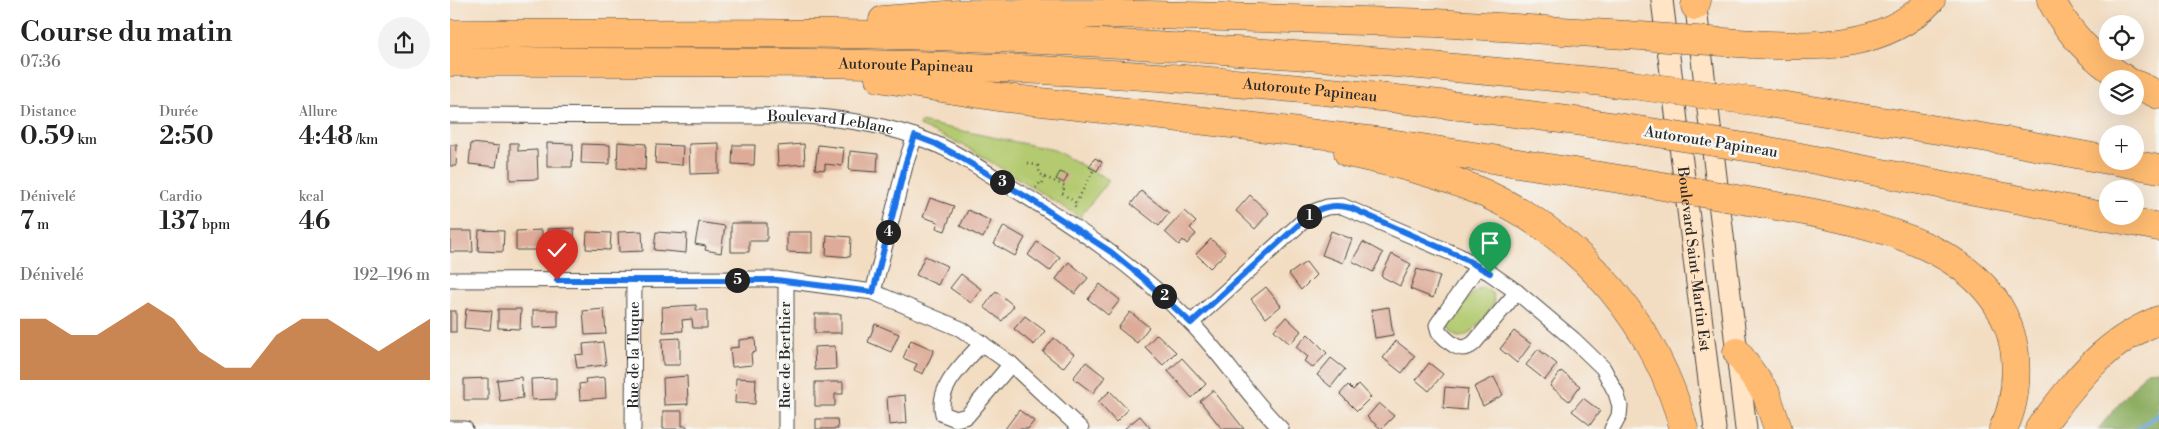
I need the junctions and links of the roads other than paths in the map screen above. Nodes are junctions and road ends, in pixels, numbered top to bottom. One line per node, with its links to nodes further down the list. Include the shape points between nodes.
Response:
1 (1352, 0): 6 (highway, via 1287,6)
2 (1662, 0): 46 (main road, Boulevard Saint-Martin Est)
3 (1931, 0): 6 (highway, bridge, via 1899,25 1859,40 1811,46 1436,23)
4 (2051, 0): 11 (highway, via 2078,41)
5 (1696, 2): 36 (main road, Boulevard Saint-Martin Est)
6 (1245, 17): 8 (highway, via 958,14)
7 (450, 34): 8 (highway, Autoroute Papineau)
8 (717, 34): 14 (highway, Autoroute Papineau, bridge, via 931,36 1133,44 1332,57 1632,85)
9 (450, 62): 10 (highway, Autoroute Papineau)
10 (784, 63): 16 (highway, via 980,94); 24 (highway, Autoroute Papineau, bridge, via 1017,68 1203,80 1426,102 1764,150)
11 (2112, 70)
12 (2144, 88): 13 (highway)
13 (2159, 95)
14 (1805, 108): 18 (highway); 21 (highway, Autoroute Papineau)
15 (450, 115): 17 (street, Boulevard Leblanc, via 806,116 860,123)
16 (1263, 127): 45 (highway, via 1338,152 1451,180 1502,202 1546,228 1596,271 1640,326 1662,366); 49 (highway, bridge, via 1446,151 1645,183 1864,224 1907,237 1949,259 1975,280 2000,311 2011,336 2016,376 2013,405)
17 (915, 136): 31 (street); 34 (street, Boulevard Leblanc, via 958,156 1094,241 1144,279)
18 (2099, 145)
19 (2144, 150): 20 (highway)
20 (2159, 152)
21 (2099, 158)
22 (2144, 166): 23 (highway)
23 (2159, 169)
24 (2068, 209): 25 (highway, Autoroute Papineau); 26 (highway)
25 (2159, 227)
26 (2159, 239)
27 (1478, 266): 32 (street); 32 (street, via 1437,325 1438,332 1458,348 1466,349 1474,344); 34 (street, via 1351,208 1327,207 1307,217)
28 (450, 280): 29 (street)
29 (634, 280): 30 (street); 40 (street, Rue de la Tuque)
30 (786, 280): 31 (street); 41 (street, Rue de Berthier)
31 (873, 292): 35 (street, via 961,329)
32 (1516, 292): 44 (street, via 1603,368 1620,406)
33 (2159, 320): 50 (highway, via 2128,335 2097,358)
34 (1191, 323): 43 (street, Boulevard Leblanc)
35 (982, 343): 37 (street); 37 (street, via 947,384 940,404 943,414 956,420 967,416)
36 (1737, 352): 47 (main road, Boulevard Saint-Martin Est); 48 (highway, via 1766,393)
37 (1011, 364): 42 (street)
38 (450, 429): 39 (street)
39 (465, 429)
40 (633, 429)
41 (786, 429)
42 (1081, 429)
43 (1281, 429)
44 (1612, 429)
45 (1684, 429)
46 (1715, 429)
47 (1746, 429)
48 (1778, 429)
49 (2003, 429)
50 (2039, 429)

